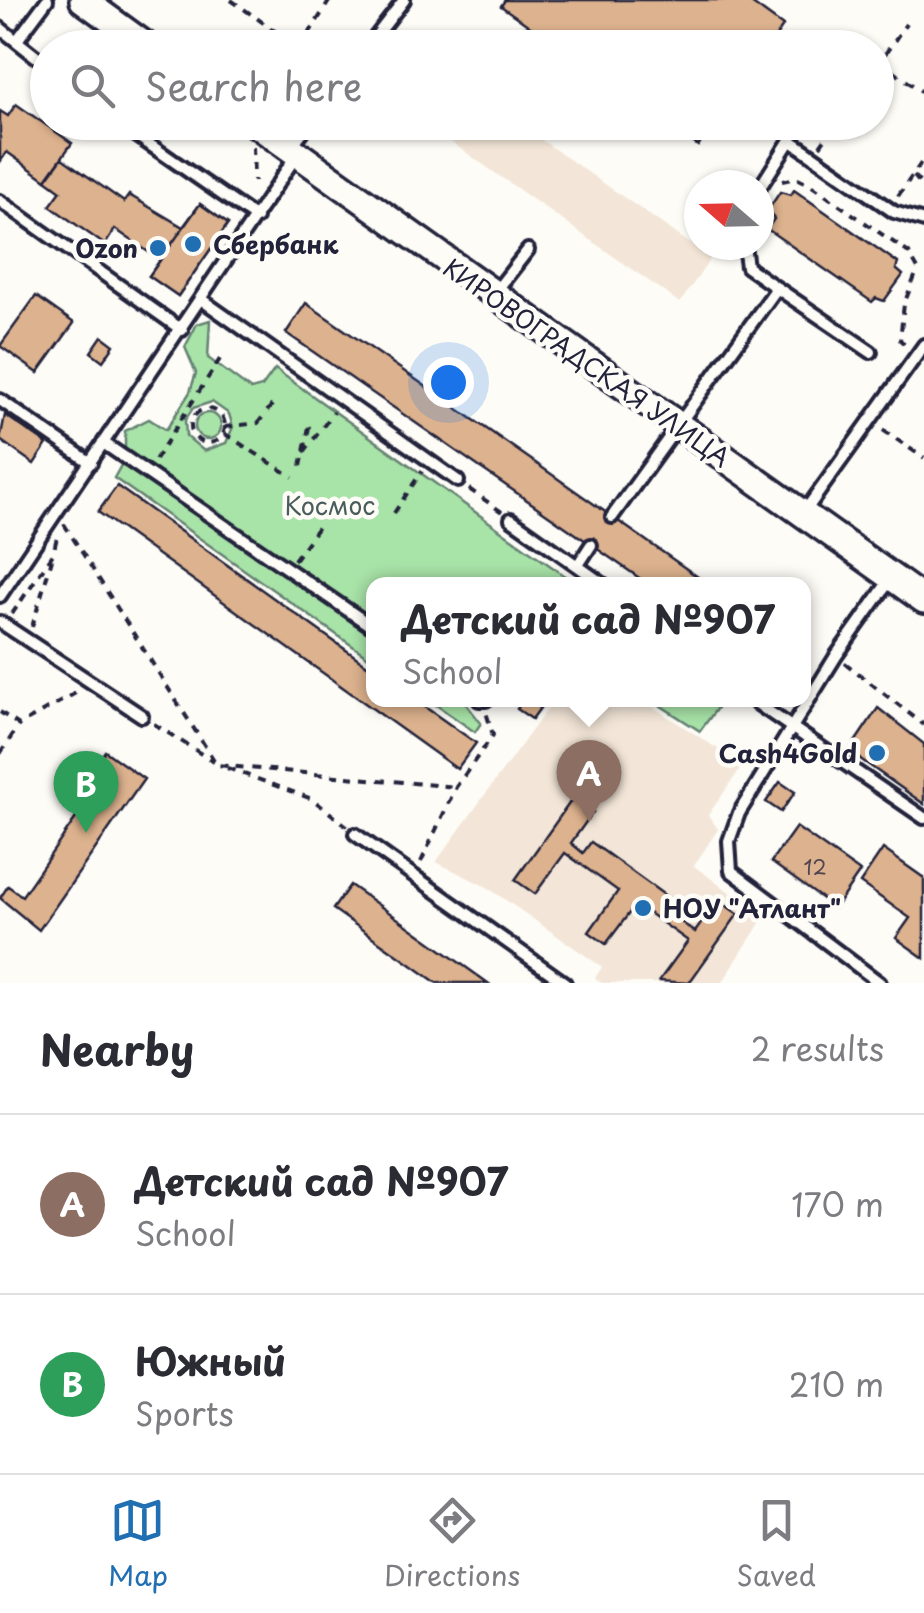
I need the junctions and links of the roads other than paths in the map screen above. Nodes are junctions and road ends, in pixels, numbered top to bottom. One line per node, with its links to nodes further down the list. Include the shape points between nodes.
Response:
1 (46, 0): 7 (lane)
2 (83, 0): 5 (street)
3 (404, 0): 6 (lane)
4 (0, 28): 7 (lane)
5 (124, 30)
6 (382, 30)
7 (18, 38): 8 (lane)
8 (30, 49)
9 (143, 140): 15 (lane)
10 (265, 140): 12 (street, КИРОВОГРАДСКАЯ УЛИЦА)
11 (300, 140): 12 (lane)
12 (293, 152): 15 (lane); 20 (street, КИРОВОГРАДСКАЯ УЛИЦА)
13 (771, 170): 16 (lane, via 790,140 889,209)
14 (0, 200): 22 (lane)
15 (256, 218): 21 (lane)
16 (924, 221)
17 (528, 250): 20 (lane)
18 (746, 260): 19 (lane)
19 (777, 288): 24 (lane); 26 (lane)
20 (493, 296): 26 (street, КИРОВОГРАДСКАЯ УЛИЦА)
21 (202, 300): 22 (lane); 29 (lane)
22 (182, 330): 27 (lane)
23 (924, 345): 30 (lane)
24 (871, 352)
25 (0, 400): 28 (lane)
26 (676, 424): 30 (street, КИРОВОГРАДСКАЯ УЛИЦА); 31 (lane)
27 (105, 444): 28 (lane); 40 (lane)
28 (91, 464): 37 (lane)
29 (458, 481)
30 (803, 514): 36 (street, КИРОВОГРАДСКАЯ УЛИЦА)
31 (612, 517)
32 (511, 518): 34 (lane)
33 (591, 544): 34 (lane)
34 (578, 565): 35 (lane)
35 (594, 577)
36 (892, 577): 38 (street, КИРОВОГРАДСКАЯ УЛИЦА); 41 (lane)
37 (0, 596)
38 (924, 600)
39 (0, 622): 44 (lane)
40 (366, 623)
41 (811, 695)
42 (762, 707): 45 (lane)
43 (803, 707): 45 (lane)
44 (142, 716)
45 (790, 728): 46 (lane); 49 (lane, via 738,813 729,840 731,871)
46 (924, 818)
47 (354, 834): 48 (lane)
48 (565, 983)
49 (880, 983)

